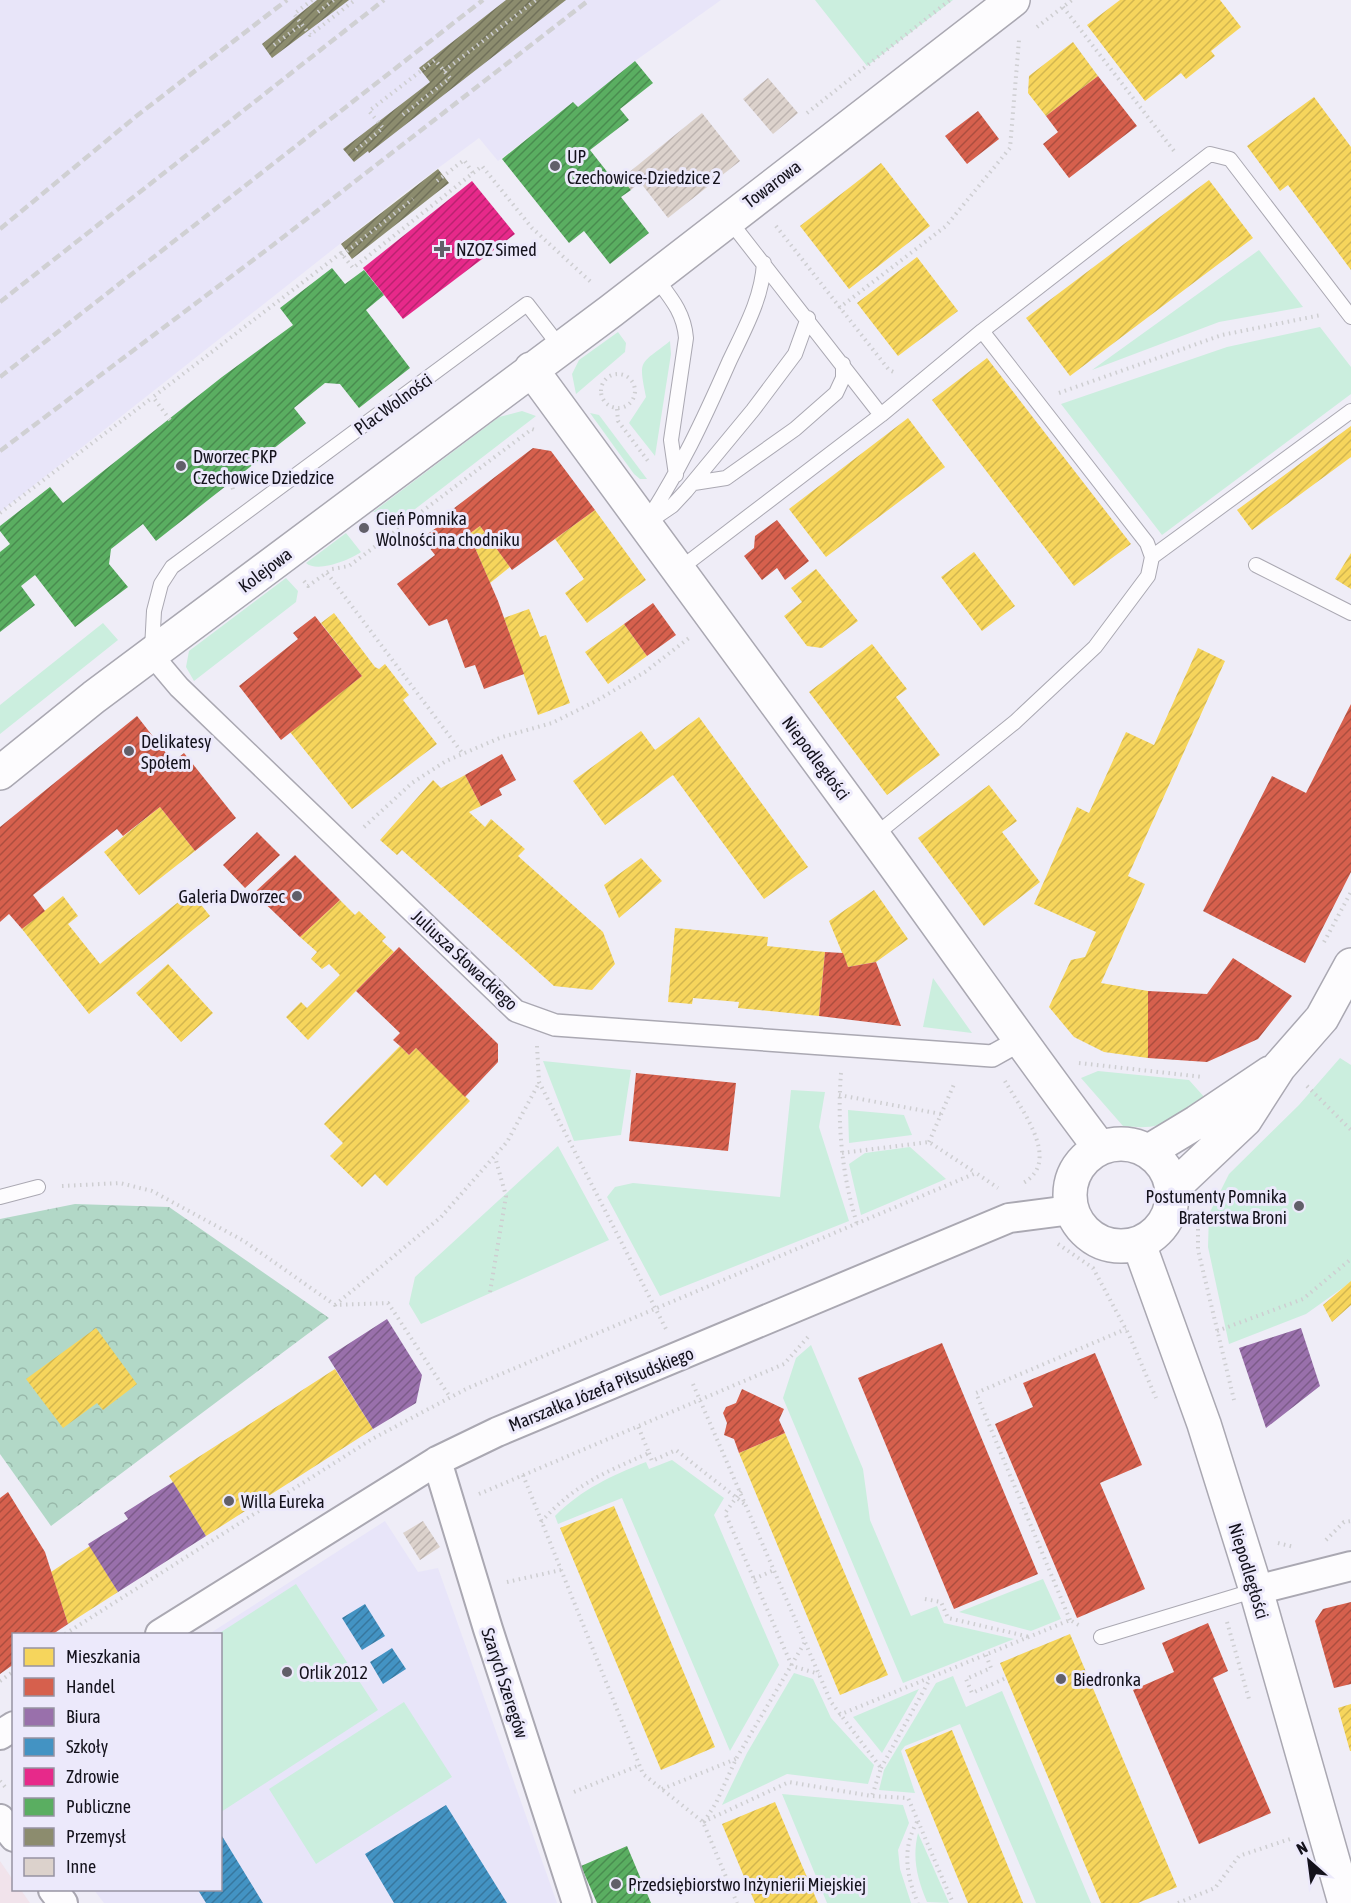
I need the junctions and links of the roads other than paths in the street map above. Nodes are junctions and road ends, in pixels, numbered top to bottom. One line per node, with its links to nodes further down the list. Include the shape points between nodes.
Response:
1 (1012, 0): 2 (street, Towarowa)
2 (728, 218): 3 (lane); 4 (street, Towarowa)
3 (764, 263): 6 (lane); 13 (lane, via 753,311)
4 (655, 277): 8 (street, Towarowa); 13 (lane, via 685,322 671,440)
5 (1348, 314): 7 (lane, via 1230,159 1210,154)
6 (808, 318): 9 (lane); 14 (lane, via 795,354)
7 (982, 330): 12 (lane); 16 (lane, via 1147,543)
8 (561, 348): 10 (street, Towarowa); 20 (lane, Plac Wolności, via 527,304 238,517 172,567 161,584 154,611)
9 (843, 364): 12 (lane); 14 (lane, via 843,378 836,393 795,429 726,478)
10 (531, 369): 15 (street, Niepodległości); 20 (street, Kolejowa)
11 (1351, 411): 16 (lane)
12 (881, 415): 18 (lane)
13 (676, 475): 15 (lane)
14 (694, 483): 15 (lane, via 672,506)
15 (644, 526): 18 (street, Niepodległości)
16 (1152, 557): 22 (lane, via 1148,576 1095,647 1016,722)
17 (1256, 565): 19 (lane)
18 (677, 570): 22 (street, Niepodległości)
19 (1351, 613)
20 (152, 655): 21 (street, Kolejowa); 24 (street, Juliusza Słowackiego, via 179,687 516,1011 555,1025 967,1054)
21 (0, 773)
22 (874, 836): 24 (street, Niepodległości)
23 (1351, 966): 25 (street, via 1322,1018)
24 (1005, 1048): 26 (street, Niepodległości)
25 (1279, 1068): 27 (street); 29 (street, via 1245,1120)
26 (1100, 1148): 27 (street, via 1116,1143 1133,1144); 31 (street, via 1078,1167 1069,1195)
27 (1149, 1151): 29 (street, via 1170,1176)
28 (38, 1187): 30 (lane)
29 (1173, 1188): 32 (street, via 1172,1208 1165,1223)
30 (0, 1197)
31 (1071, 1210): 32 (street, via 1078,1225 1106,1245); 33 (street, Marszałka Józefa Piłsudskiego, via 1009,1218 497,1432)
32 (1140, 1244): 35 (street, Niepodległości, via 1204,1424)
33 (437, 1461): 36 (street, Marszałka Józefa Piłsudskiego); 43 (street, Szarych Szeregów)
34 (1351, 1566): 35 (street)
35 (1256, 1590): 37 (lane); 41 (street, Niepodległości)
36 (163, 1633)
37 (1101, 1637)
38 (0, 1819): 39 (street)
39 (12, 1834)
40 (54, 1891): 42 (street)
41 (1337, 1901)
42 (63, 1903)
43 (577, 1903)

